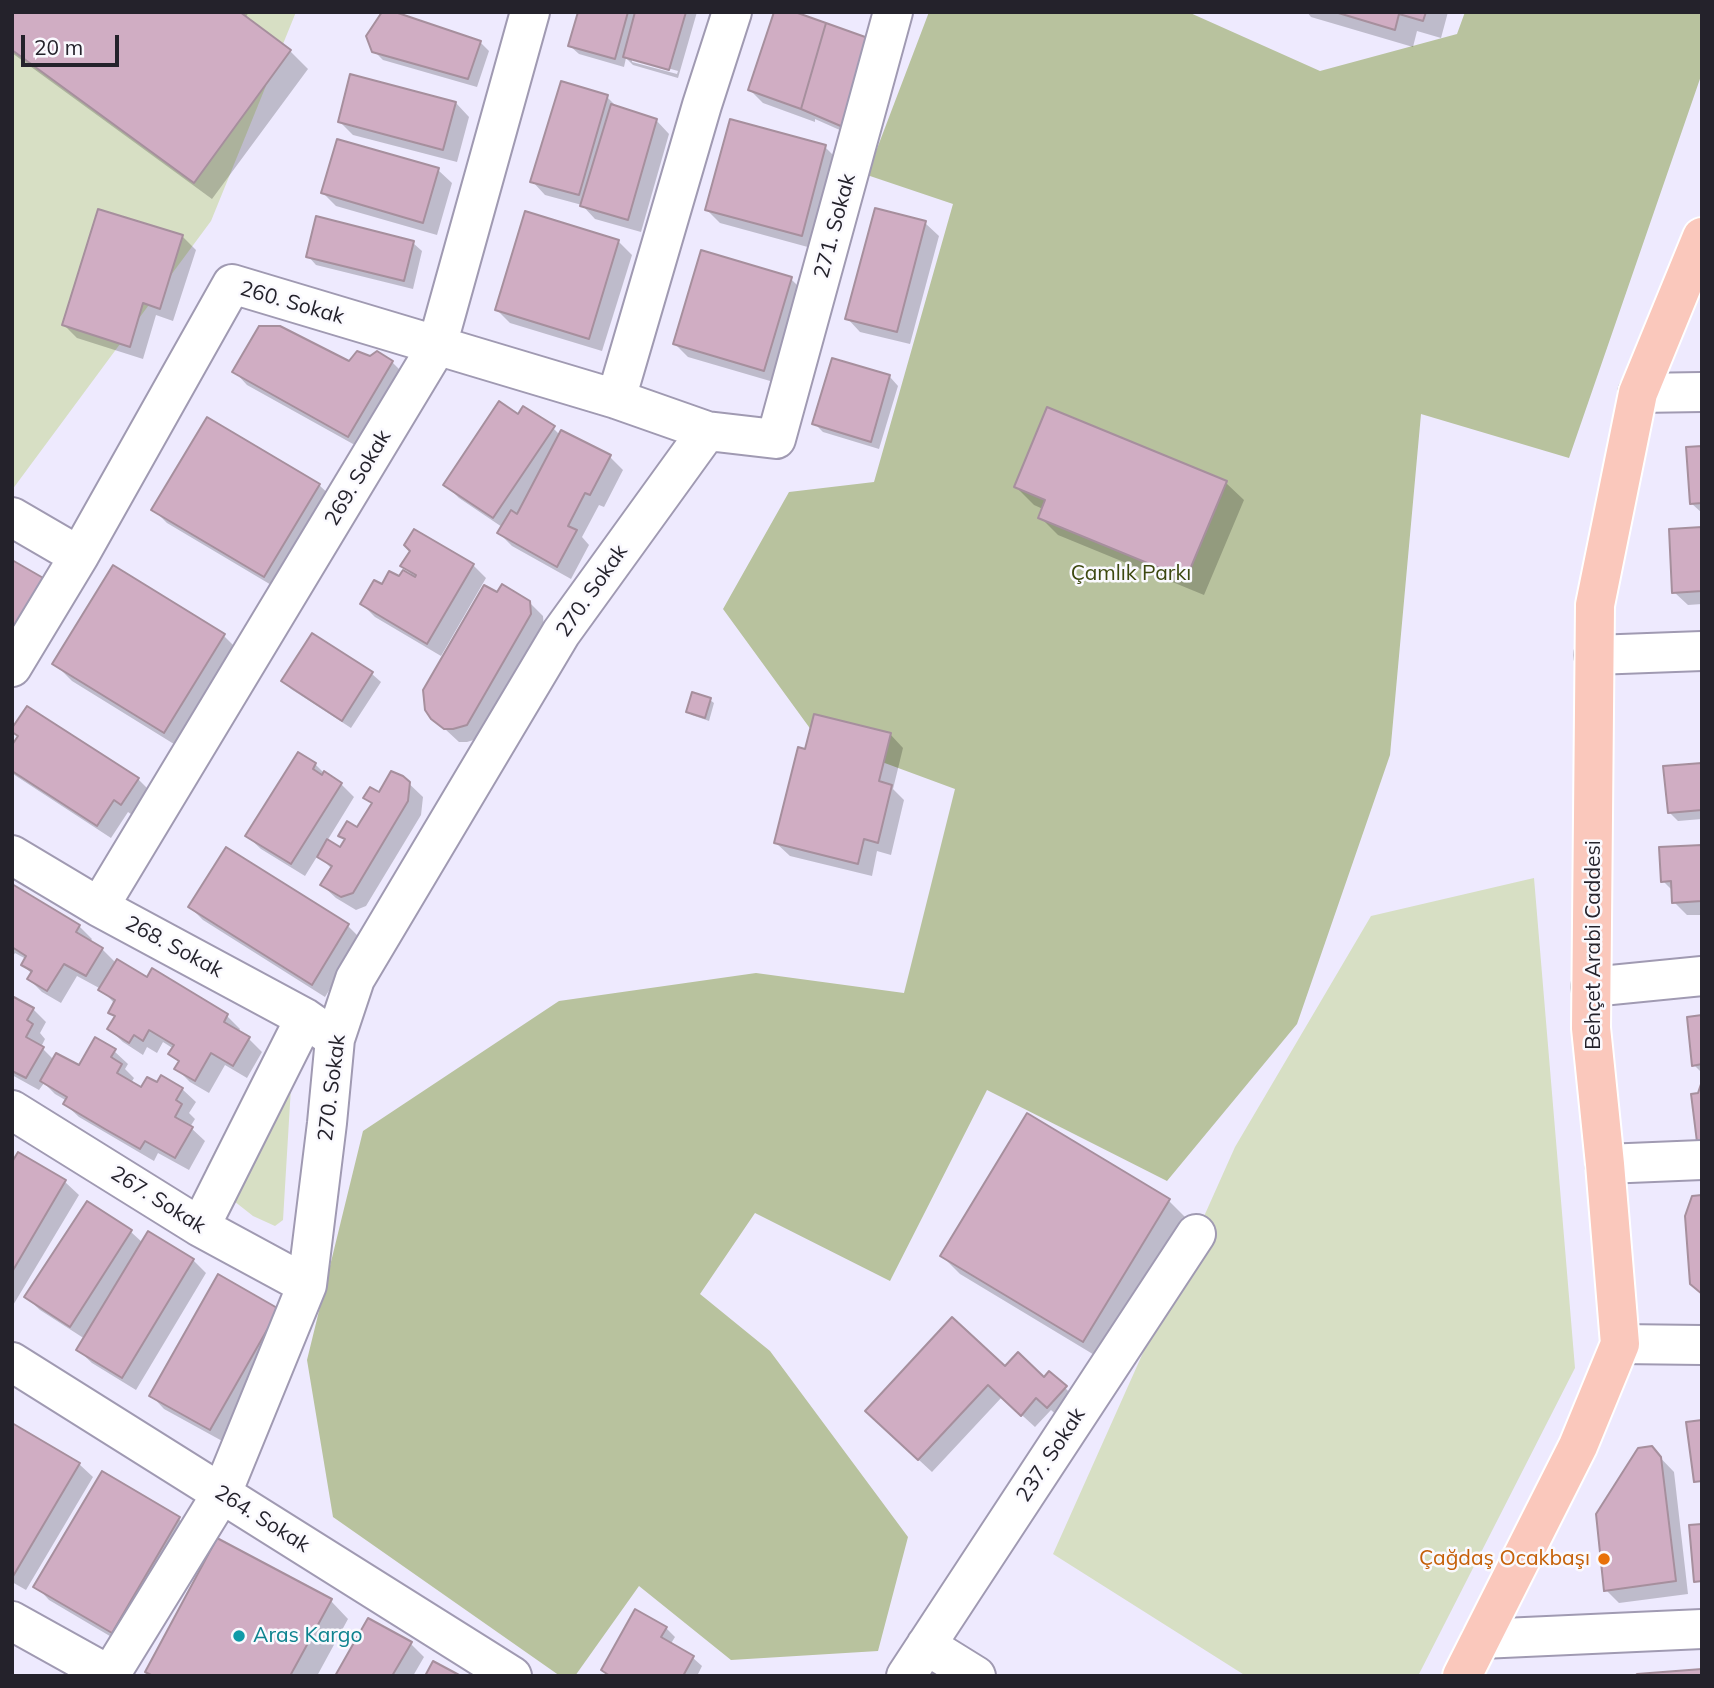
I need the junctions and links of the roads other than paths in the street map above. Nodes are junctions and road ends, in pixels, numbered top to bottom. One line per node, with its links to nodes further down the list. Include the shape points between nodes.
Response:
1 (530, 12): 5 (street, 269. Sokak)
2 (732, 12): 8 (street)
3 (893, 12): 10 (street, 271. Sokak)
4 (1702, 237): 7 (main road, Behçet Arabi Caddesi)
5 (438, 346): 8 (street, 260. Sokak); 12 (street, 260. Sokak, via 232,284); 17 (street, 269. Sokak)
6 (1702, 392): 7 (street)
7 (1638, 393): 14 (main road, Behçet Arabi Caddesi, via 1595,605)
8 (616, 399): 9 (street, 260. Sokak)
9 (707, 431): 10 (street, 260. Sokak); 20 (street, 270. Sokak, via 561,633 355,979)
10 (776, 439)
11 (12, 517): 12 (street)
12 (79, 556): 15 (street, 260. Sokak)
13 (1702, 651): 14 (street)
14 (1594, 655): 19 (main road, Behçet Arabi Caddesi)
15 (12, 667)
16 (12, 855): 17 (street, 268. Sokak)
17 (99, 907): 20 (street, 268. Sokak)
18 (1702, 976): 19 (street)
19 (1591, 986): 23 (main road, Behçet Arabi Caddesi)
20 (320, 1029): 24 (street); 26 (street, 270. Sokak, via 327,1123)
21 (12, 1110): 24 (street, 267. Sokak)
22 (1702, 1160): 23 (street)
23 (1605, 1164): 27 (main road, Behçet Arabi Caddesi)
24 (200, 1227): 26 (street, 267. Sokak)
25 (1196, 1234): 34 (street, 237. Sokak)
26 (307, 1285): 30 (street, 270. Sokak)
27 (1620, 1344): 28 (street); 33 (main road, Behçet Arabi Caddesi, via 1578,1446)
28 (1702, 1345)
29 (12, 1362): 30 (street, 264. Sokak)
30 (222, 1493): 35 (street, 270. Sokak); 36 (street, 264. Sokak)
31 (12, 1621): 35 (street)
32 (1702, 1629): 33 (street)
33 (1481, 1639): 38 (main road, Behçet Arabi Caddesi)
34 (916, 1661): 37 (street)
35 (110, 1675)
36 (512, 1676)
37 (976, 1676)
38 (1462, 1676)

